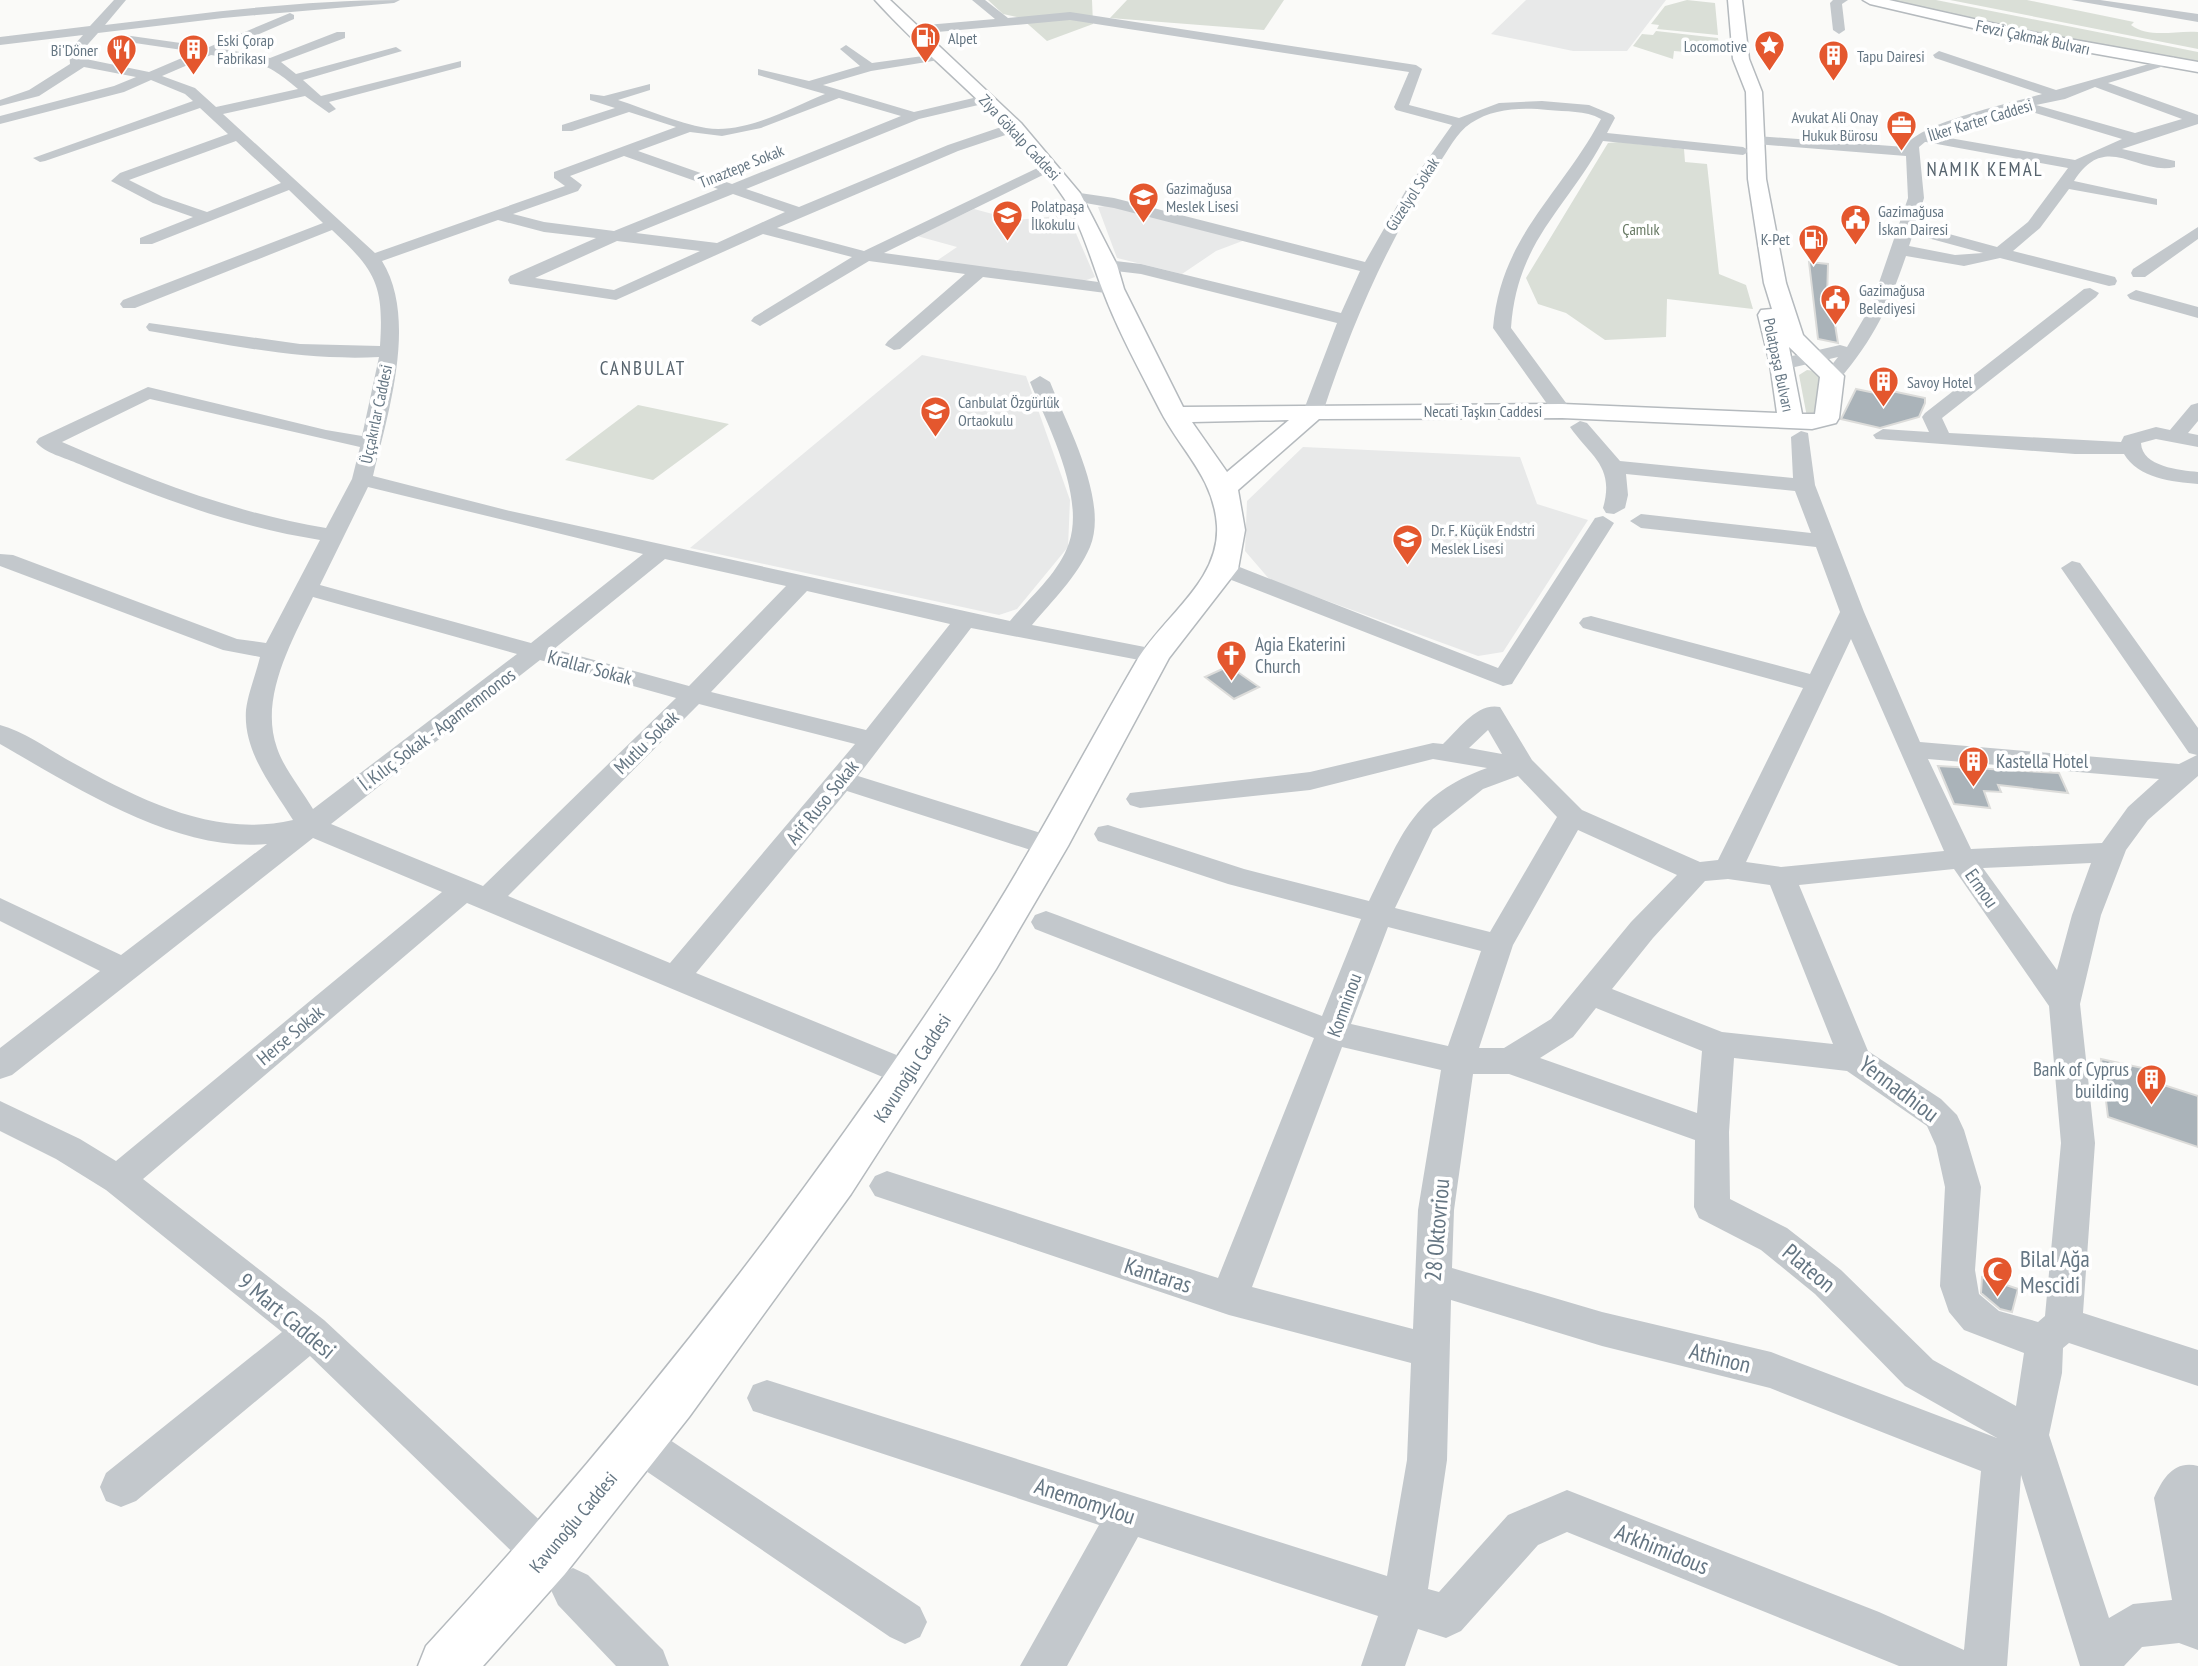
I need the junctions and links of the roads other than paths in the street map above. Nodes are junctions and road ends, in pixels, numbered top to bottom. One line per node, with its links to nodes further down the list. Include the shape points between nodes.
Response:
1 (120, 0): 17 (street)
2 (337, 0): 12 (street)
3 (394, 0): 12 (street)
4 (882, 0): 18 (main road, Ziya Gökalp Caddesi)
5 (978, 0): 16 (street)
6 (1724, 0): 32 (main road, Polatpaşa Bulvarı)
7 (1735, 0): 32 (main road, Polatpaşa Bulvarı)
8 (1842, 0): 19 (street, via 1836,3)
9 (1870, 0): 33 (main road, Fevzi Çakmak Bulvarı, via 1974,26)
10 (1885, 0): 33 (main road, Fevzi Çakmak Bulvarı)
11 (2077, 0): 13 (street)
12 (323, 5): 14 (street); 27 (street)
13 (2142, 5): 15 (street)
14 (223, 14): 17 (street); 22 (street)
15 (2198, 18)
16 (1004, 20): 18 (street); 56 (street, via 1070,16 1113,21 1416,69 1401,107)
17 (95, 30): 21 (street); 31 (street)
18 (915, 30): 30 (main road, Ziya Gökalp Caddesi)
19 (1839, 30)
20 (341, 35): 34 (street)
21 (34, 37): 23 (street); 31 (street, Üççakırlar Caddesi)
22 (128, 38): 24 (street); 27 (street)
23 (0, 41)
24 (115, 41)
25 (102, 44): 31 (street)
26 (846, 49): 37 (street)
27 (211, 50): 34 (street); 43 (street)
28 (396, 51): 39 (street)
29 (1939, 55): 46 (street)
30 (941, 56): 37 (street); 47 (main road, Ziya Gökalp Caddesi)
31 (77, 57): 43 (street, Üççakırlar Caddesi); 50 (street, via 34,93)
32 (1736, 59): 64 (main road, Polatpaşa Bulvarı, via 1754,92)
33 (2168, 61): 36 (main road, Fevzi Çakmak Bulvarı); 40 (street, İlker Karter Caddesi)
34 (270, 62): 39 (street)
35 (457, 64): 44 (street, via 325,104)
36 (2198, 66)
37 (869, 67): 41 (street)
38 (764, 72): 41 (street)
39 (294, 79): 44 (street)
40 (2099, 84): 46 (street, İlker Karter Caddesi); 54 (street)
41 (811, 86): 45 (street)
42 (645, 87): 52 (street, via 599,99)
43 (150, 88): 48 (street); 48 (street); 49 (street, Üççakırlar Caddesi)
44 (307, 91): 49 (street)
45 (838, 94): 53 (street); 57 (street, via 730,132)
46 (2060, 96): 51 (street, İlker Karter Caddesi)
47 (986, 99): 53 (street, Tınaztepe Sokak); 58 (main road, Ziya Gökalp Caddesi)
48 (76, 101): 55 (street)
49 (202, 102): 60 (street, Üççakırlar Caddesi); 68 (street)
50 (0, 104)
51 (2026, 106): 62 (street, İlker Karter Caddesi); 63 (street)
52 (628, 108): 57 (street); 59 (street)
53 (914, 116): 74 (street, Tınaztepe Sokak)
54 (2197, 119): 63 (street)
55 (0, 120)
56 (1462, 123): 61 (street, via 1521,104 1590,110 1608,118); 92 (street, Güzelyol Sokak, via 1418,183)
57 (690, 127): 65 (street)
58 (1015, 127): 71 (main road, Ziya Gökalp Caddesi); 77 (street)
59 (567, 128)
60 (238, 135): 72 (street, Üççakırlar Caddesi); 79 (street, via 120,179 120,183)
61 (1600, 136): 64 (street); 115 (street, via 1544,212 1516,260 1502,312 1502,328)
62 (1923, 137): 67 (street, İlker Karter Caddesi); 70 (street)
63 (2135, 138): 66 (street)
64 (1750, 146): 67 (street); 104 (main road, Polatpaşa Bulvarı, via 1775,282); 109 (main road, Polatpaşa Bulvarı, via 1760,281)
65 (624, 151): 74 (street); 78 (street, via 559,175 573,188)
66 (2110, 151): 69 (street); 70 (street)
67 (1911, 152): 81 (street, İlker Karter Caddesi, via 1916,198)
68 (40, 158)
69 (2170, 164)
70 (2077, 165): 73 (street)
71 (1050, 166): 75 (main road, Ziya Gökalp Caddesi); 89 (street)
72 (292, 184): 79 (street); 80 (street, Üççakırlar Caddesi)
73 (2065, 184): 76 (street); 88 (street)
74 (730, 189): 77 (street); 84 (street, Tınaztepe Sokak)
75 (1073, 197): 91 (main road, Ziya Gökalp Caddesi); 92 (street, via 1114,203)
76 (2152, 202)
77 (799, 212): 82 (street)
78 (498, 215): 84 (street); 90 (street)
79 (207, 217): 85 (street)
80 (334, 224): 90 (street, Üççakırlar Caddesi); 99 (street)
81 (1907, 228): 87 (street, İlker Karter Caddesi); 88 (street)
82 (762, 229): 86 (street); 89 (street)
83 (2198, 232): 94 (street)
84 (612, 237): 86 (street); 86 (street, Tınaztepe Sokak, via 516,281 616,295)
85 (146, 240)
86 (721, 248)
87 (1898, 249): 88 (street, via 1964,261); 106 (street, İlker Karter Caddesi, via 1880,306)
88 (2003, 252): 95 (street)
89 (866, 256): 93 (street); 102 (street)
90 (372, 259): 107 (street, Üççakırlar Caddesi, via 388,293)
91 (1107, 265): 96 (main road, Ziya Gökalp Caddesi); 101 (street, via 1141,269)
92 (1368, 268): 101 (street, Güzelyol Sokak)
93 (978, 272): 96 (street); 105 (street)
94 (2139, 273)
95 (2109, 281)
96 (1113, 289): 114 (main road, Ziya Gökalp Caddesi)
97 (2090, 293): 119 (street, via 1932,417)
98 (2136, 295): 100 (street)
99 (129, 304)
100 (2198, 313)
101 (1344, 319): 113 (street, Güzelyol Sokak)
102 (760, 321)
103 (155, 327): 107 (street, via 316,353)
104 (1798, 343): 106 (main road); 108 (main road, Polatpaşa Bulvarı)
105 (894, 345)
106 (1850, 347): 108 (street); 110 (street, İlker Karter Caddesi)
107 (389, 351): 121 (street, Üççakırlar Caddesi)
108 (1816, 359): 109 (street); 110 (main road, Polatpaşa Bulvarı)
109 (1782, 364): 116 (main road, Polatpaşa Bulvarı)
110 (1832, 376): 116 (main road, Polatpaşa Bulvarı, via 1827,418)
111 (1040, 382): 142 (street, via 1079,489 1085,525 1080,544)
112 (2198, 409): 118 (street)
113 (1313, 412): 114 (main road, Necati Taşkın Caddesi); 115 (main road, Necati Taşkın Caddesi); 129 (main road)
114 (1175, 415): 129 (main road, Kavunoğlu Caddesi)
115 (1571, 419): 116 (main road, Necati Taşkın Caddesi); 123 (street)
116 (1796, 429): 127 (street, Ermou)
117 (1883, 435): 119 (street)
118 (2176, 435): 120 (street); 122 (street, via 2141,435 2131,440)
119 (1942, 439): 122 (street)
120 (2198, 441)
121 (371, 443): 126 (street, Üççakırlar Caddesi); 131 (street, via 148,393 46,442 130,479 296,531)
122 (2130, 447): 124 (street, via 2143,463)
123 (1613, 467): 127 (street); 136 (street, via 1621,490 1609,515 1503,679)
124 (2175, 475): 125 (street); 128 (street)
125 (2198, 478)
126 (362, 479): 131 (street, Üççakırlar Caddesi); 133 (street)
127 (1804, 485): 132 (street, Ermou)
128 (2198, 487)
129 (1224, 488): 136 (main road, Kavunoğlu Caddesi, via 1231,530)
130 (1641, 521): 132 (street)
131 (334, 536): 138 (street, Üççakırlar Caddesi)
132 (1825, 541): 139 (street, Ermou)
133 (661, 551): 137 (street); 144 (street, İ. Kılıç Sokak - Agamemnonos)
134 (5, 560): 143 (street, via 232,645)
135 (2072, 568): 150 (street)
136 (1224, 569): 145 (main road, Kavunoğlu Caddesi)
137 (803, 582): 140 (street); 147 (street, Mutlu Sokak)
138 (309, 589): 143 (street, Üççakırlar Caddesi); 144 (street, Krallar Sokak)
139 (1852, 612): 146 (street); 151 (street, Ermou)
140 (965, 620): 142 (street); 149 (street, Arif Ruso Sokak)
141 (1591, 623): 146 (street)
142 (1015, 631): 145 (street)
143 (275, 652): 158 (street, Üççakırlar Caddesi, via 259,708 259,730 264,750)
144 (536, 653): 147 (street, Krallar Sokak); 158 (street, İ. Kılıç Sokak - Agamemnonos)
145 (1155, 656): 160 (main road, Kavunoğlu Caddesi)
146 (1817, 684): 163 (street)
147 (694, 695): 149 (street, Krallar Sokak); 166 (street, Mutlu Sokak)
148 (0, 733): 158 (street, via 125,801 160,815 210,830 260,835)
149 (872, 740): 155 (street, Arif Ruso Sokak)
150 (2198, 747)
151 (1910, 749): 154 (street); 162 (street, Ermou)
152 (1450, 752): 153 (street); 153 (street, via 1491,713); 156 (street, via 1406,756 1310,780)
153 (1522, 765): 157 (street); 168 (street, Komninou, via 1473,783 1421,824)
154 (2191, 768): 161 (street, via 2123,830)
155 (841, 780): 160 (street); 172 (street, Arif Ruso Sokak)
156 (1140, 799)
157 (1572, 816): 164 (street); 170 (street, 28 Oktovriou)
158 (310, 826): 166 (street); 171 (street, İ. Kılıç Sokak - Agamemnonos)
159 (1108, 834): 168 (street, via 1238,877)
160 (1050, 846): 181 (main road, Kavunoğlu Caddesi)
161 (2111, 852): 162 (street); 174 (street, via 2088,912)
162 (1962, 859): 165 (street); 174 (street, Ermou)
163 (1728, 869): 164 (street); 165 (street)
164 (1697, 872): 173 (street)
165 (1781, 877): 177 (street, Yennadhiou)
166 (474, 895): 172 (street); 184 (street, Herse Sokak)
167 (0, 908): 171 (street)
168 (1378, 913): 170 (street); 175 (street, Komninou)
169 (1046, 922): 175 (street)
170 (1498, 944): 178 (street, 28 Oktovriou)
171 (122, 969): 180 (street, İ. Kılıç Sokak - Agamemnonos)
172 (674, 979): 181 (street)
173 (1591, 993): 176 (street); 179 (street, via 1562,1028)
174 (2064, 1004): 189 (street, Ermou, via 2077,1143 2073,1227)
175 (1334, 1032): 178 (street); 187 (street, Komninou)
176 (1719, 1044): 177 (street); 183 (street, Plateon)
177 (1855, 1059): 189 (street, Yennadhiou, via 1944,1123 1963,1185 1957,1290 1970,1312 2005,1331)
178 (1459, 1061): 179 (street); 186 (street, 28 Oktovriou, via 1436,1210)
179 (1510, 1061): 183 (street)
180 (0, 1066)
181 (909, 1074): 193 (main road, Kavunoğlu Caddesi, via 836,1181)
182 (0, 1115): 184 (street, 9 Mart Caddesi)
183 (1712, 1132): 194 (street, Plateon, via 1712,1207 1774,1239 1828,1282 1919,1373)
184 (118, 1180): 188 (street, 9 Mart Caddesi)
185 (887, 1186): 187 (street, Kantaras)
186 (1432, 1278): 190 (street, 28 Oktovriou); 194 (street, Athinon, via 1602,1329 1771,1370)
187 (1229, 1298): 190 (street, Kantaras)
188 (310, 1332): 196 (street); 198 (street, 9 Mart Caddesi)
189 (2053, 1333): 191 (street, Yennadhiou); 194 (street, Ermou)
190 (1432, 1351): 199 (street, 28 Oktovriou, via 1427,1460)
191 (2198, 1368)
192 (767, 1398): 197 (street, Anemomylou)
193 (638, 1442): 198 (main road, Kavunoğlu Caddesi); 200 (street)
194 (2015, 1448): 202 (street); 208 (street, Ermou)
195 (2198, 1486): 201 (street, via 2187,1483 2175,1498)
196 (121, 1487)
197 (1128, 1515): 199 (street, Anemomylou); 205 (street)
198 (560, 1573): 203 (main road, Kavunoğlu Caddesi); 204 (street, 9 Mart Caddesi)
199 (1404, 1605): 206 (street, 28 Oktovriou); 207 (street, Arkhimidous, via 1446,1616 1523,1530 1567,1511)
200 (905, 1622)
201 (2198, 1626): 202 (street, via 2179,1621 2133,1626)
202 (2102, 1660)
203 (446, 1666)
204 (647, 1666)
205 (1042, 1666)
206 (1383, 1666)
207 (1949, 1666)
208 (1985, 1666)

